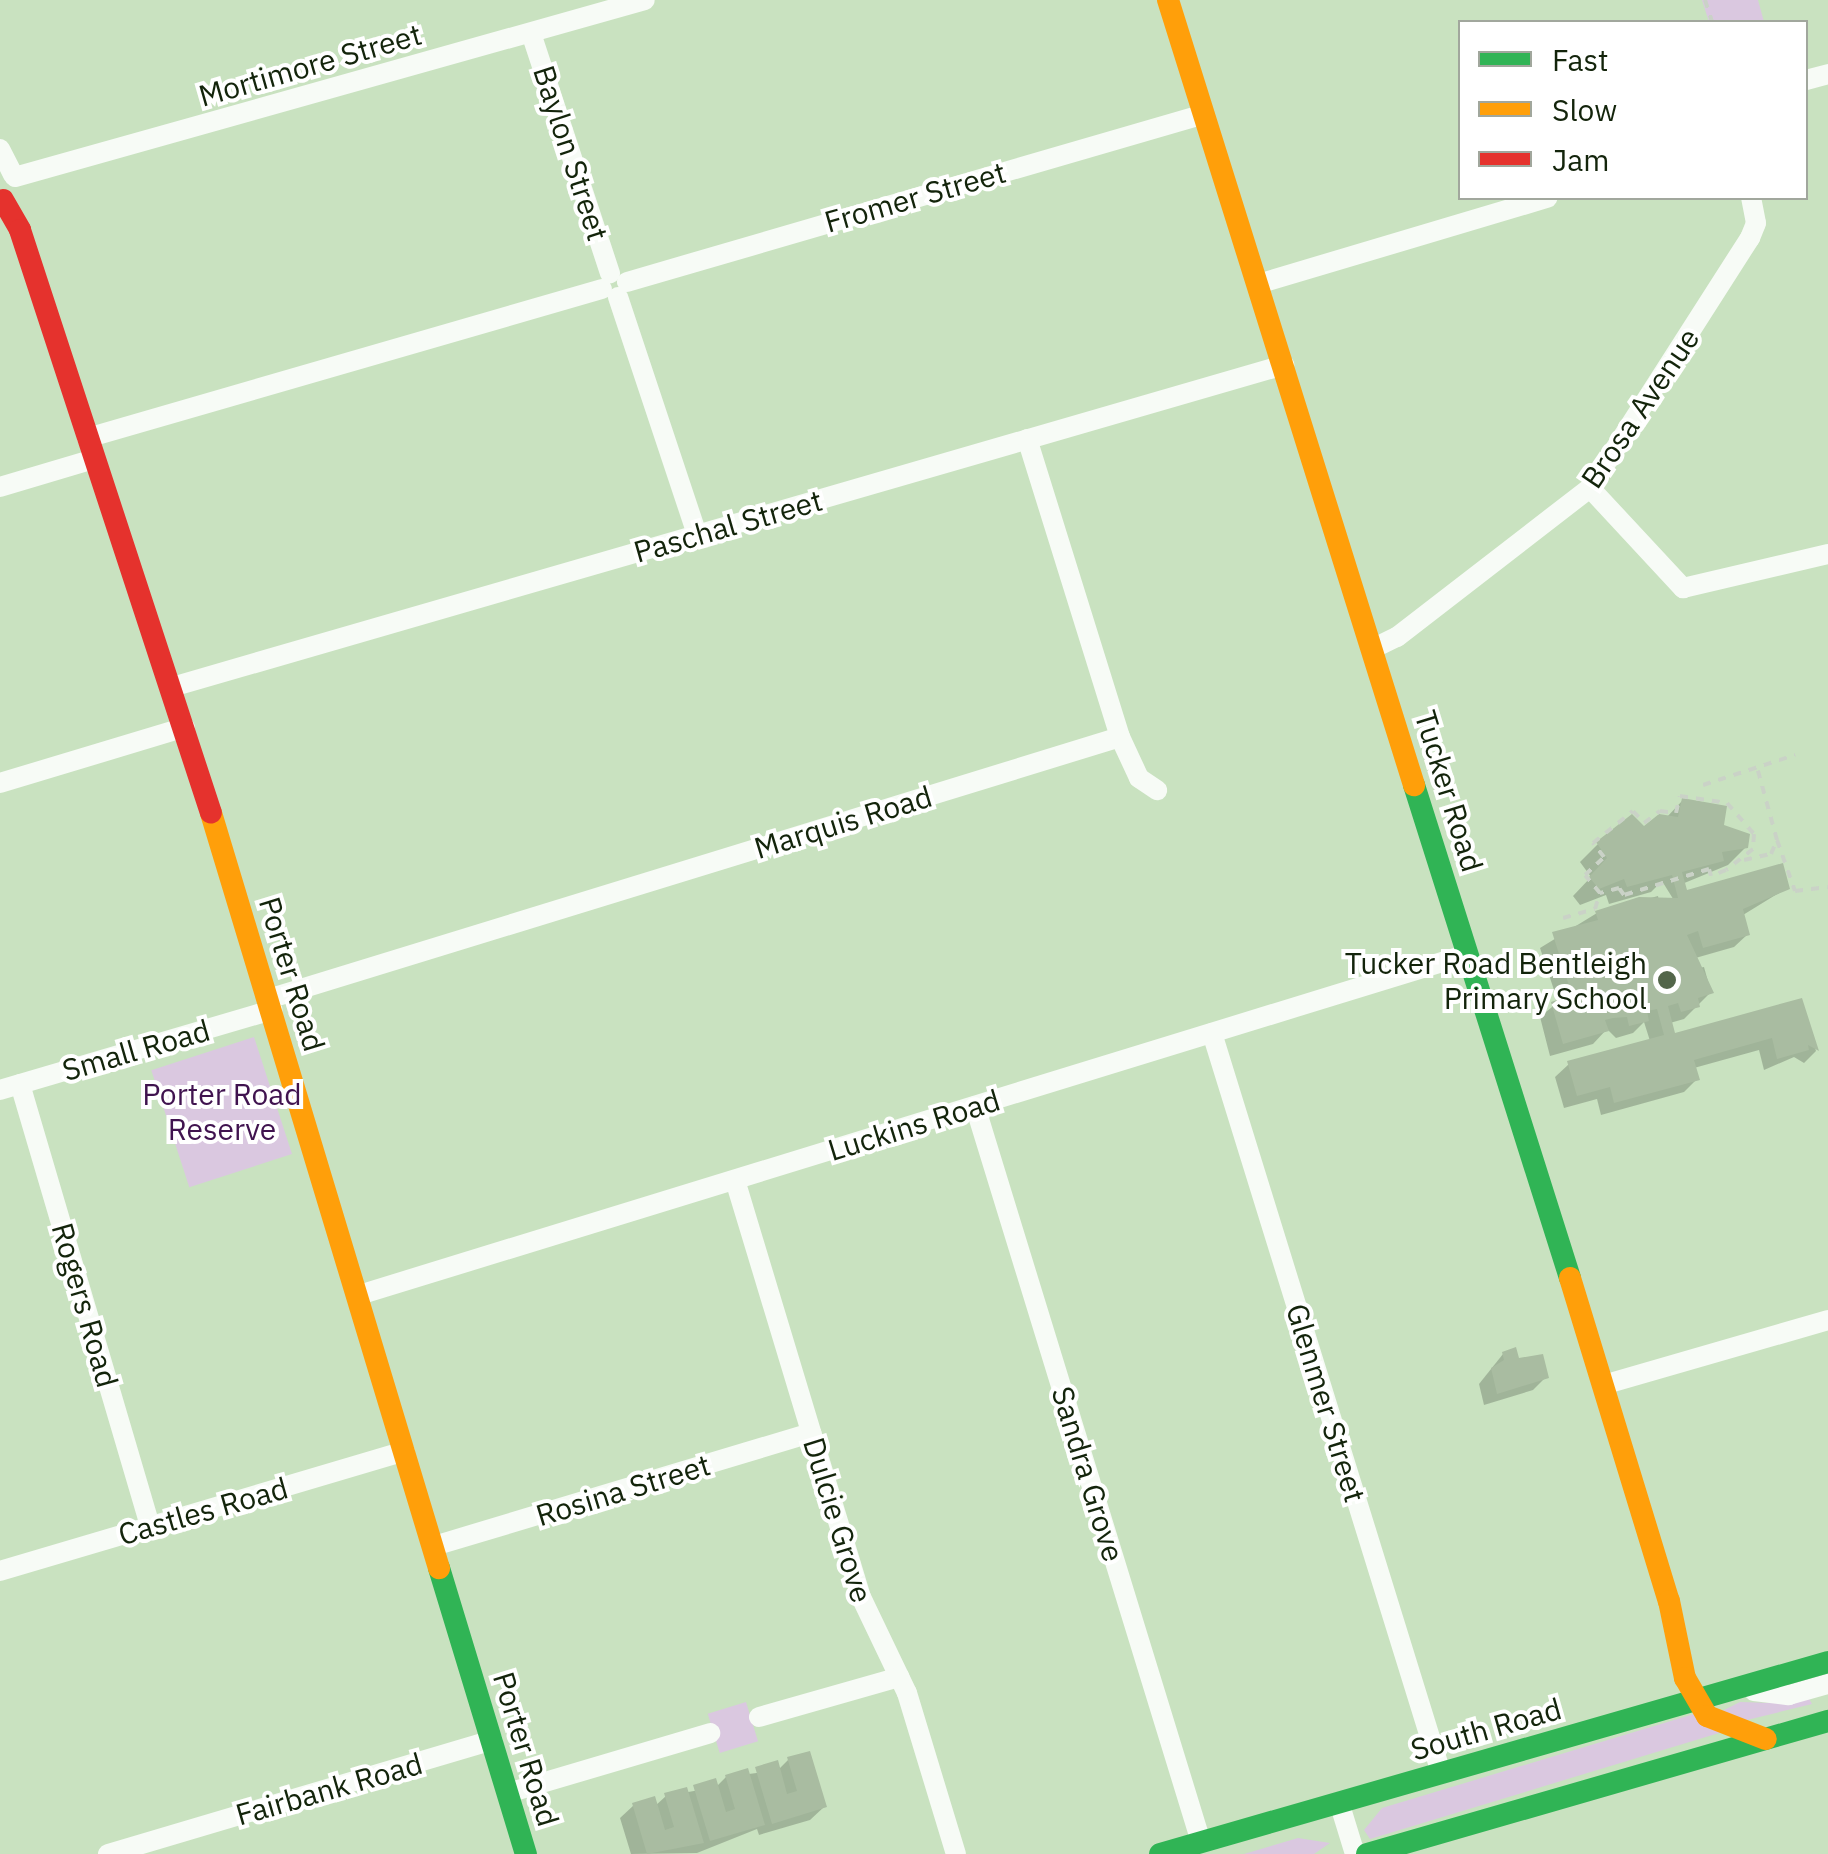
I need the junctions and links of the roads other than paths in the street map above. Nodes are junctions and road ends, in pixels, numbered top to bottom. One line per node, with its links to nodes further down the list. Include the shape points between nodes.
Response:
1 (645, 0): 3 (street, Mortimore Street)
2 (1168, 0): 4 (main road, Tucker Road)
3 (532, 33): 6 (street, Mortimore Street, via 50,171); 10 (street, Baylon Street)
4 (1204, 114): 9 (main road, Tucker Road); 10 (street, Fromer Street)
5 (0, 150): 6 (street, Porter Road)
6 (8, 190): 13 (main road, Porter Road)
7 (1541, 200): 9 (street)
8 (1751, 200): 15 (street, Brosa Avenue, via 1756,223 1750,238)
9 (1258, 284): 11 (main road, Tucker Road)
10 (614, 285): 13 (street, Fromer Street); 16 (street, Baylon Street)
11 (1284, 364): 12 (street, Paschal Street); 18 (main road, Tucker Road)
12 (1027, 439): 16 (street, Paschal Street); 21 (street)
13 (91, 449): 14 (street, Fromer Street); 19 (main road, Porter Road)
14 (0, 487)
15 (1590, 488): 17 (street, via 1683,588); 18 (street, Brosa Avenue, via 1397,638)
16 (696, 535): 19 (street, Paschal Street)
17 (1828, 554)
18 (1374, 648): 24 (main road, Tucker Road)
19 (172, 687): 20 (main road, Porter Road)
20 (186, 727): 22 (street); 25 (main road, Porter Road)
21 (1120, 736): 23 (street, via 1133,770); 25 (street, Marquis Road)
22 (0, 783)
23 (1157, 790)
24 (1468, 954): 26 (street, Luckins Road); 32 (main road, Tucker Road)
25 (270, 1004): 27 (street, Small Road); 30 (main road, Porter Road)
26 (1212, 1033): 28 (street, Luckins Road); 49 (street, Glenmer Street)
27 (10, 1087): 35 (street, Rogers Road)
28 (975, 1106): 29 (street, Luckins Road); 52 (street, Sandra Grove)
29 (735, 1180): 30 (street, Luckins Road); 33 (street, Dulcie Grove)
30 (359, 1295): 34 (main road, Porter Road)
31 (1828, 1320): 32 (street)
32 (1604, 1385): 38 (main road, Tucker Road)
33 (811, 1434): 36 (street, Rosina Street); 40 (street, Dulcie Grove, via 865,1608)
34 (405, 1452): 35 (street, Castles Road); 36 (main road, Porter Road)
35 (150, 1526): 37 (street, Castles Road)
36 (434, 1546): 48 (main road, Porter Road)
37 (0, 1571)
38 (1669, 1602): 42 (main road, Tucker Road, via 1704,1672); 43 (main road, Tucker Road)
39 (1828, 1662): 42 (main road, South Road)
40 (899, 1677): 44 (street); 55 (street, Dulcie Grove)
41 (1828, 1684): 42 (street, via 1778,1695)
42 (1734, 1688): 43 (main road, South Road)
43 (1694, 1700): 47 (main road, via 1708,1716); 49 (main road, South Road)
44 (758, 1717)
45 (1828, 1721): 47 (main road)
46 (710, 1733): 50 (street)
47 (1766, 1739): 58 (main road)
48 (492, 1740): 50 (main road, Porter Road); 53 (street, Fairbank Road)
49 (1441, 1773): 51 (main road, South Road)
50 (508, 1793): 54 (main road, Porter Road)
51 (1339, 1802): 52 (main road, South Road); 57 (street)
52 (1201, 1842): 56 (main road, South Road)
53 (108, 1854)
54 (526, 1854)
55 (956, 1854)
56 (1160, 1854)
57 (1355, 1854)
58 (1368, 1854)

